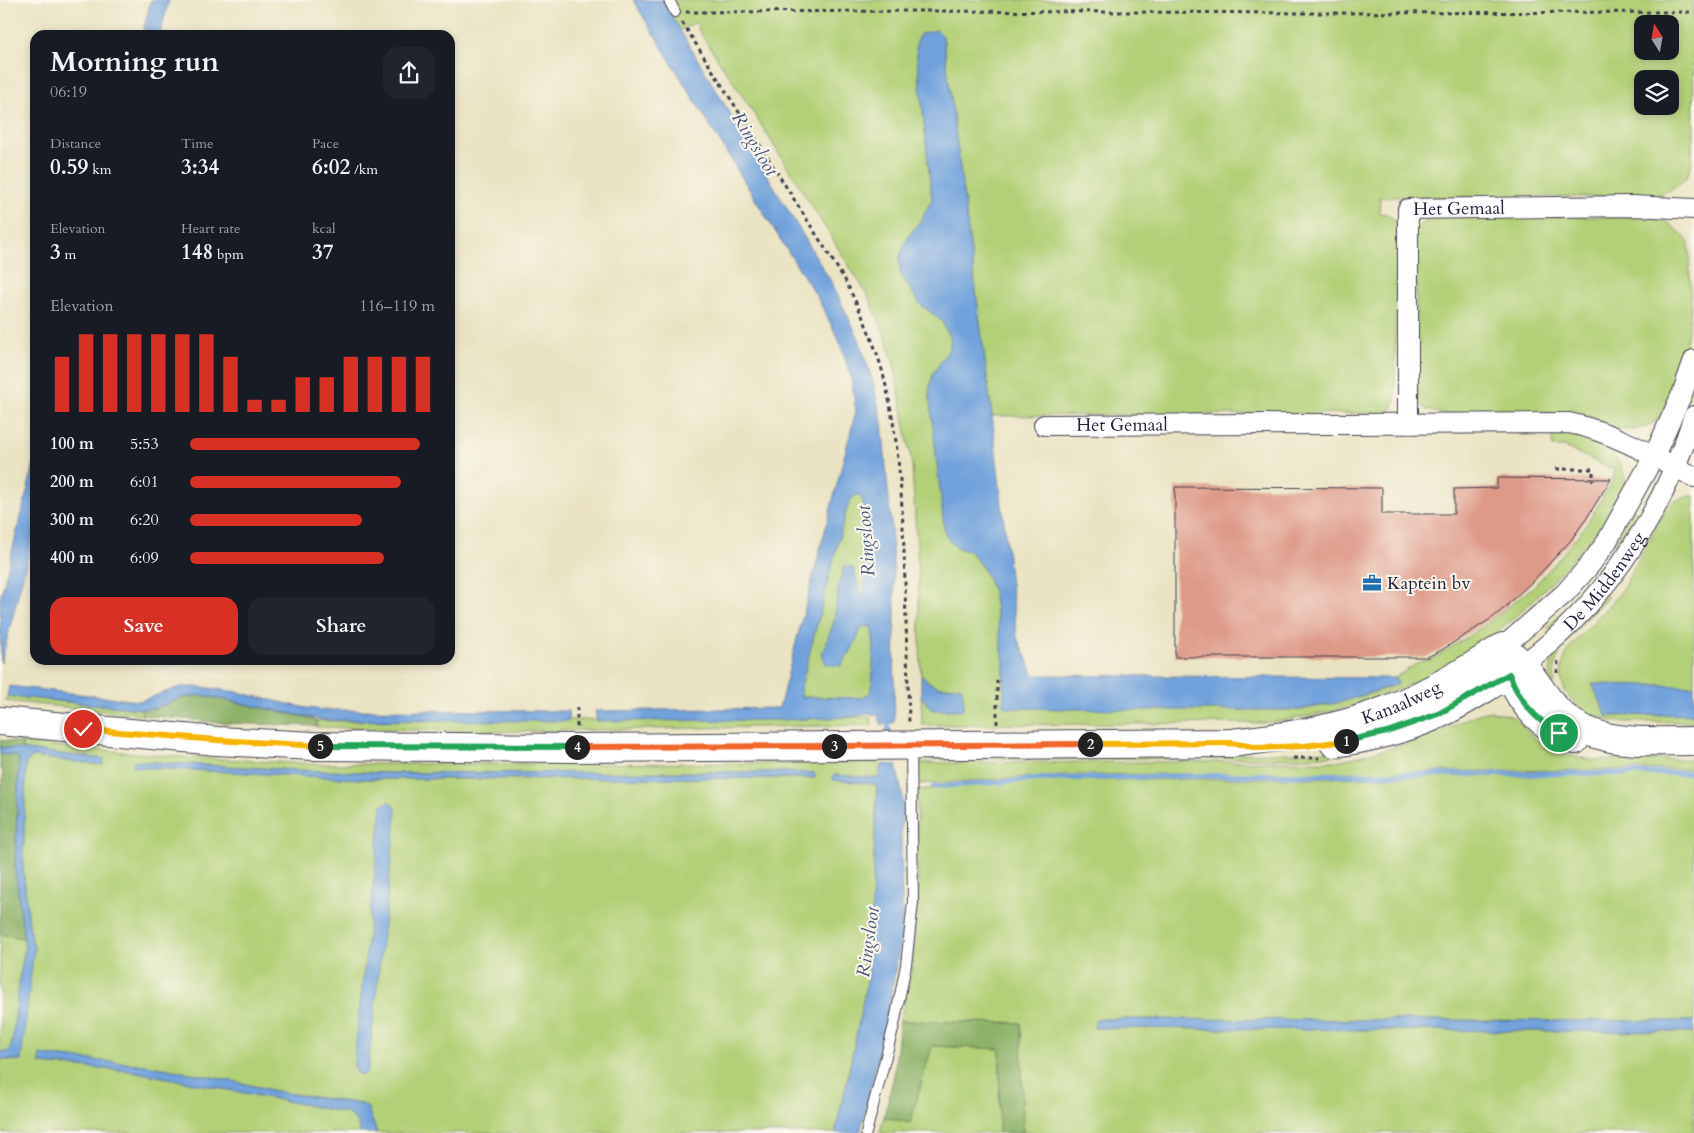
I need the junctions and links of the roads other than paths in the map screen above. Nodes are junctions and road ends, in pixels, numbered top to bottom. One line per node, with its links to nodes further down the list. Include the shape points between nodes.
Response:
1 (669, 0): 2 (lane)
2 (675, 12)
3 (1694, 209): 6 (street, Het Gemaal, via 1634,206 1408,209)
4 (1694, 360): 8 (street, De Middenweg)
5 (1694, 416): 9 (street, De Middenweg)
6 (1408, 423): 7 (street, Het Gemaal); 8 (street, Het Gemaal, via 1569,423 1595,430)
7 (1044, 426)
8 (1654, 456): 9 (street); 11 (street, De Middenweg, via 1606,544)
9 (1675, 466): 10 (street); 11 (street, De Middenweg, via 1626,558 1588,606 1562,632)
10 (1694, 477)
11 (1511, 662): 13 (street, via 1562,715 1592,733 1638,741); 14 (street, Kanaalweg, via 1370,716 1317,730 1231,743)
12 (0, 721): 14 (street, Kanaalweg, via 313,746)
13 (1694, 741)
14 (908, 745): 15 (lane, via 914,902 896,1017)
15 (866, 1133)

